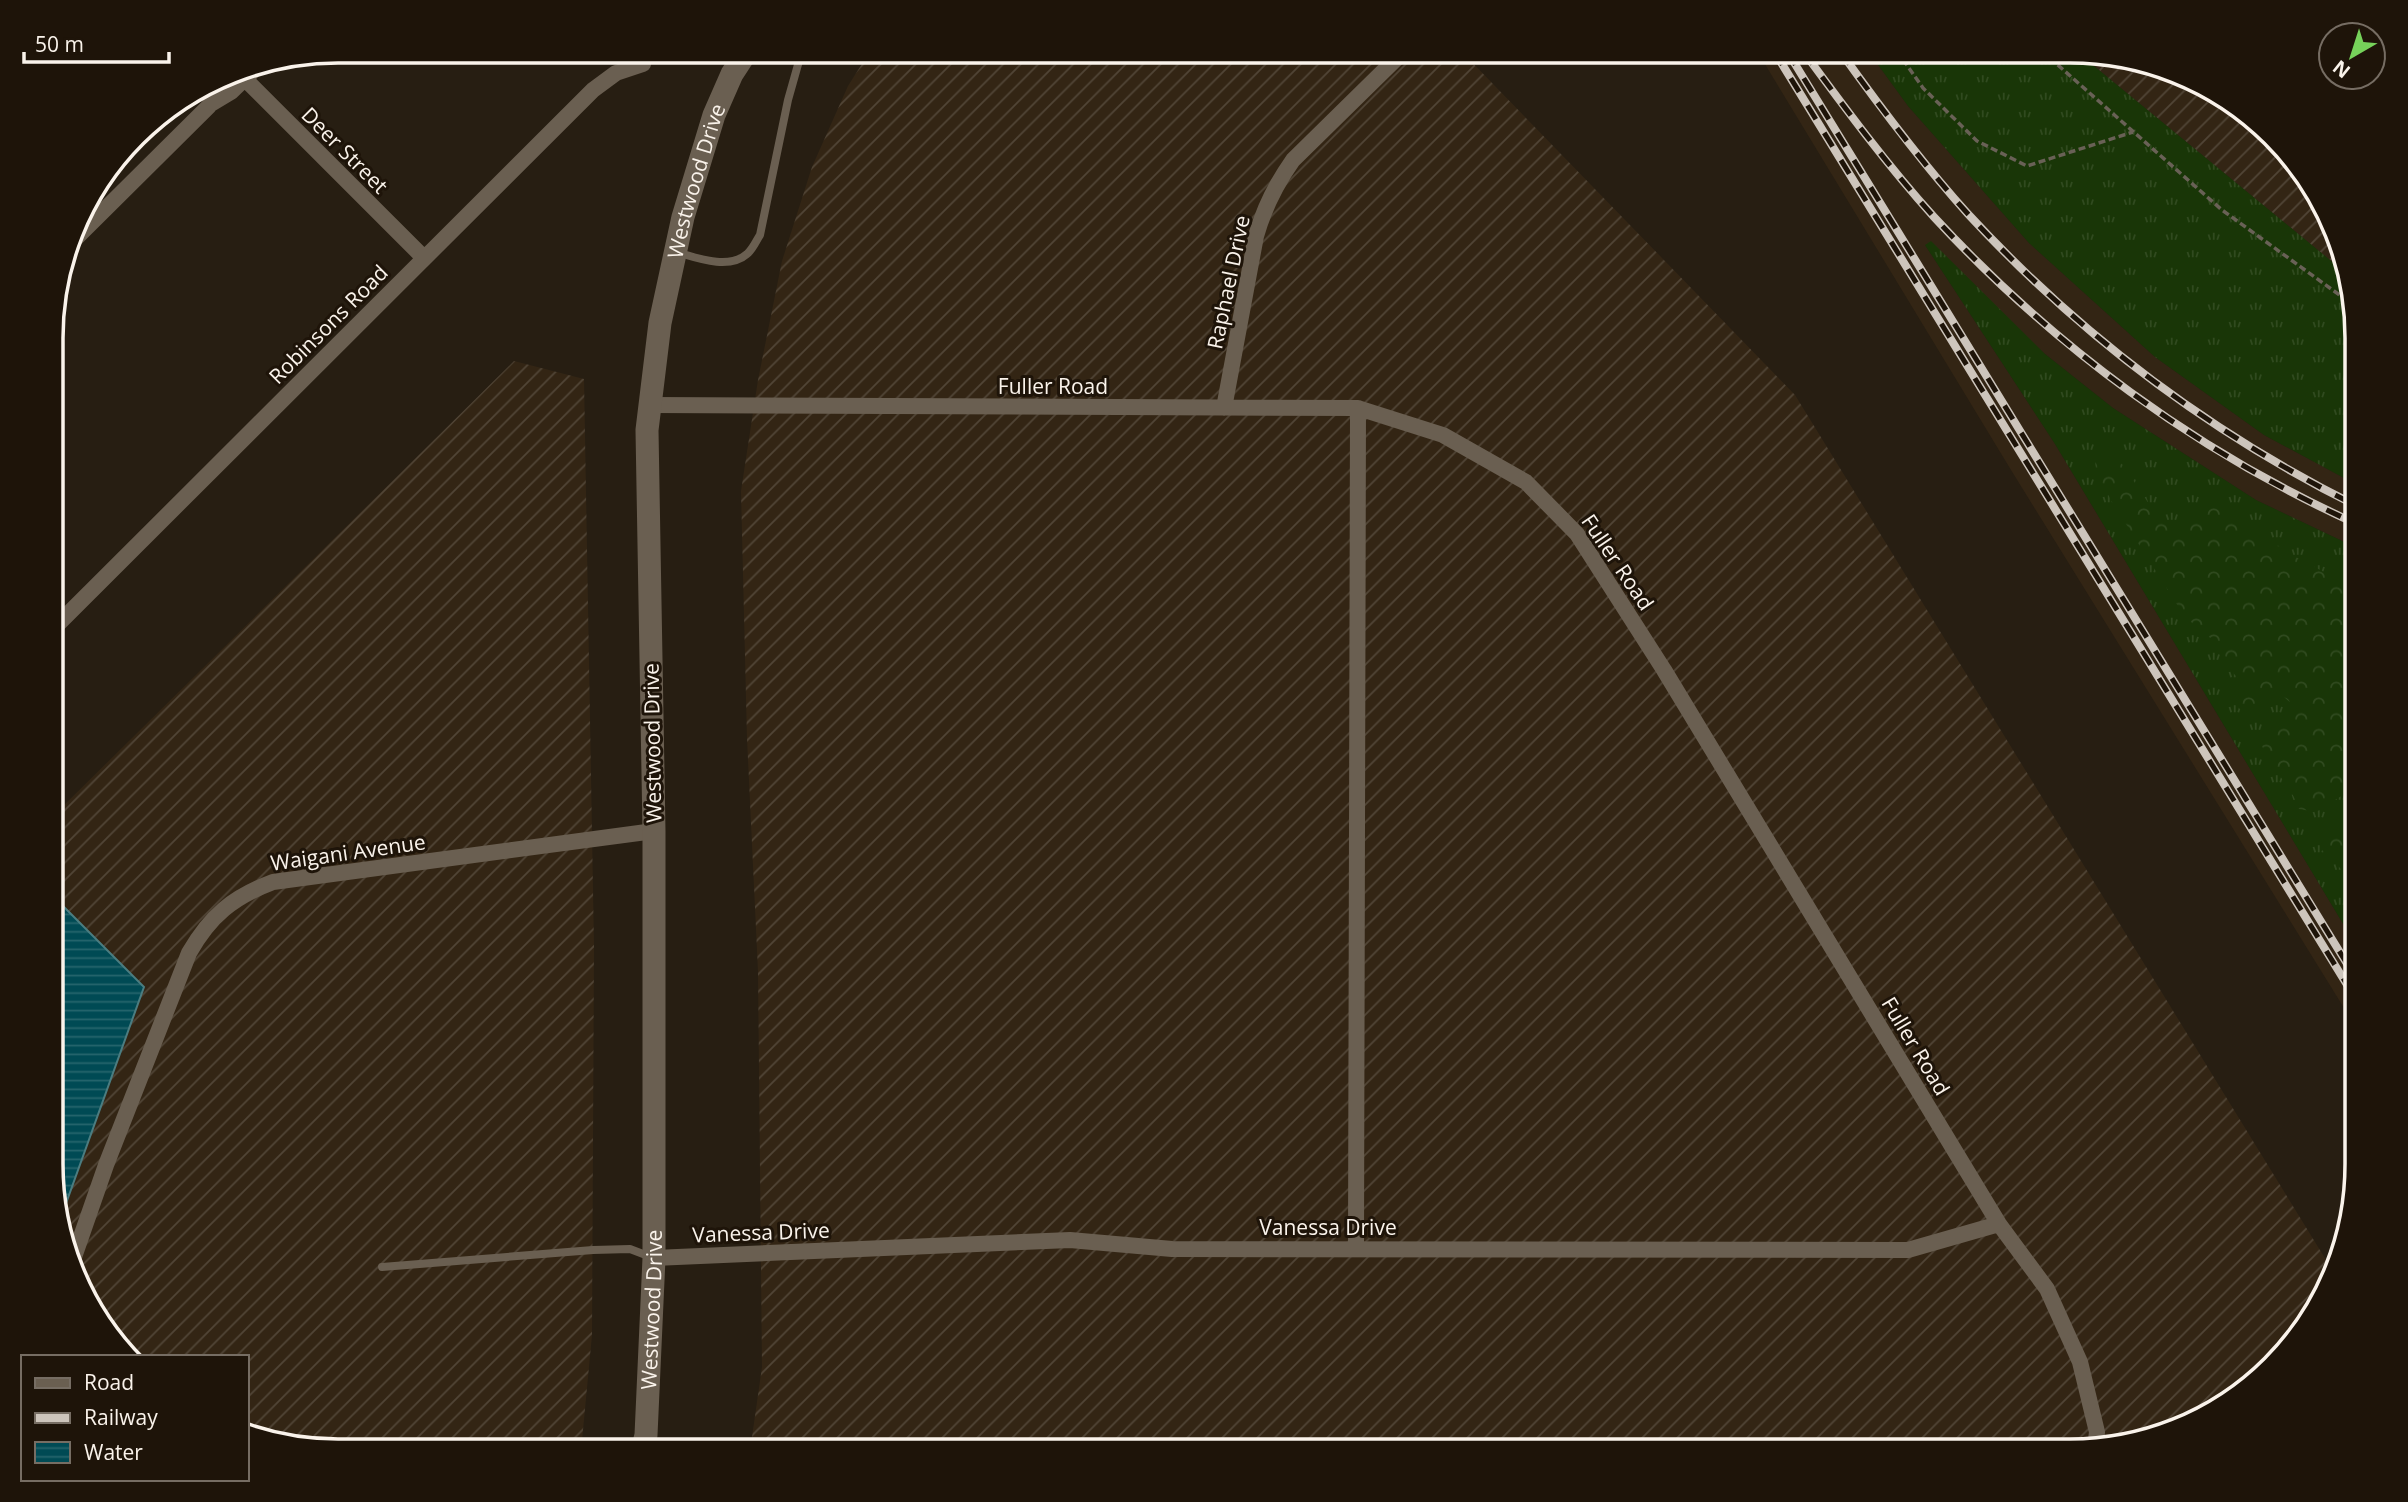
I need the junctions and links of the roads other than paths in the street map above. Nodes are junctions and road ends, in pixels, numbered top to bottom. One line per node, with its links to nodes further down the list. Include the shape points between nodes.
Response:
1 (739, 63): 8 (main road, Westwood Drive, via 714,115)
2 (798, 63): 8 (lane, via 760,235 749,252 739,260 712,261)
3 (1392, 63): 11 (street, Raphael Drive, via 1293,160 1263,211)
4 (643, 64): 9 (street, Robinsons Road, via 616,73 593,90)
5 (250, 78): 9 (street, Deer Street)
6 (237, 83): 7 (street)
7 (86, 228)
8 (675, 252): 10 (main road, Westwood Drive)
9 (424, 258): 13 (street, Robinsons Road)
10 (650, 405): 11 (street, Fuller Road); 14 (main road, Westwood Drive)
11 (1224, 408): 12 (street, Fuller Road)
12 (1358, 408): 15 (street, Fuller Road, via 1443,435 1526,482 1577,534); 16 (street)
13 (63, 619)
14 (654, 831): 17 (street, Waigani Avenue, via 272,882 231,903 202,931 189,953); 18 (main road, Westwood Drive)
15 (1999, 1224): 16 (street, Vanessa Drive, via 1908,1250); 20 (street, Fuller Road, via 2047,1289 2080,1362)
16 (1356, 1248): 18 (street, Vanessa Drive, via 1172,1249 1070,1240)
17 (77, 1249)
18 (654, 1258): 19 (lane, via 629,1249 593,1250); 21 (main road, Westwood Drive)
19 (382, 1267)
20 (2097, 1438)
21 (645, 1439)

